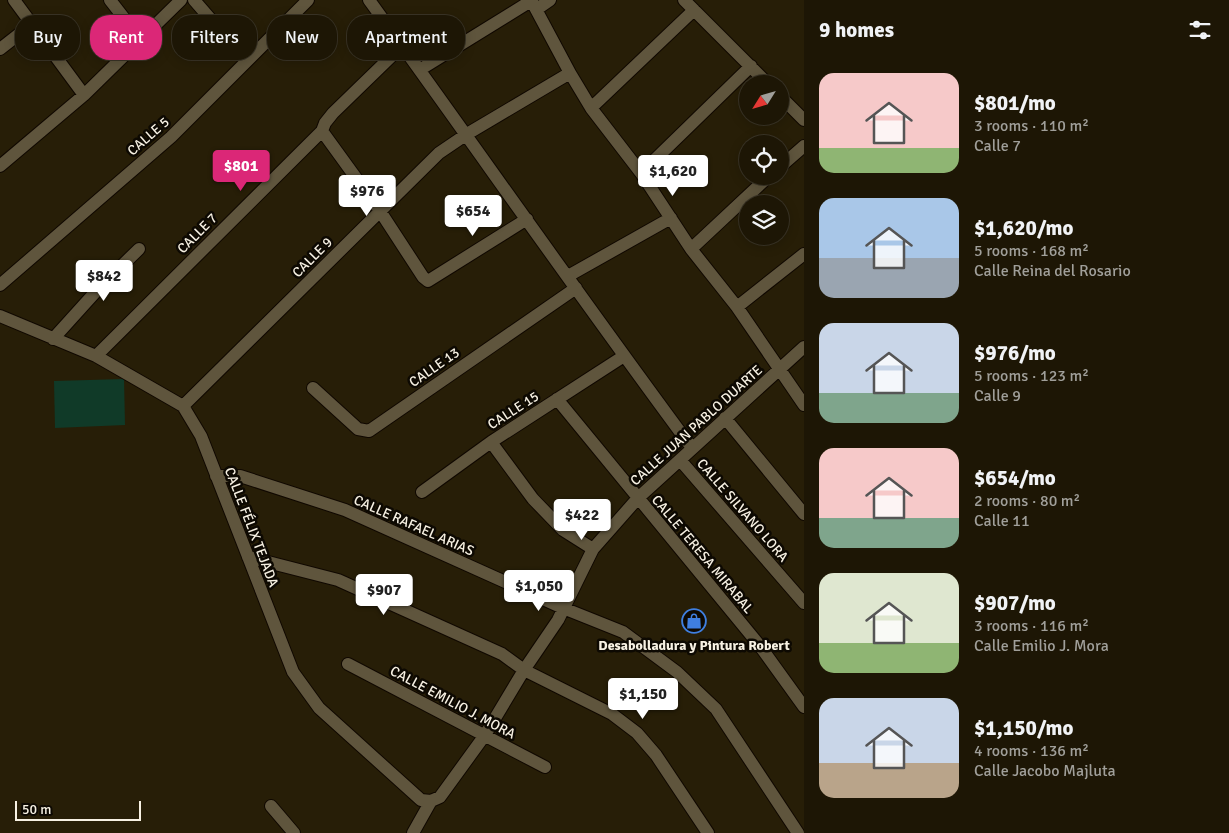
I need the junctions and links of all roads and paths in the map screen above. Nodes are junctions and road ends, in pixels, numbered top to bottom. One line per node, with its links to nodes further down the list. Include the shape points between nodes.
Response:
1 (14, 0): 11 (street)
2 (110, 0): 12 (street)
3 (194, 0): 13 (street)
4 (308, 0): 18 (street, CALLE 5)
5 (369, 0): 14 (street)
6 (550, 0): 9 (street)
7 (684, 0): 10 (street)
8 (175, 2): 15 (street)
9 (533, 3): 25 (street); 26 (street)
10 (694, 10): 24 (street); 30 (street)
11 (25, 15)
12 (122, 15)
13 (207, 15)
14 (380, 15)
15 (162, 17)
16 (15, 37): 17 (street)
17 (0, 49)
18 (257, 49)
19 (58, 60): 28 (street)
20 (120, 60): 28 (street)
21 (246, 60): 46 (street, CALLE 5, via 171,136)
22 (388, 60): 32 (street, CALLE 7, via 333,113)
23 (413, 60): 25 (street)
24 (750, 66): 27 (street); 37 (street)
25 (420, 69): 33 (street)
26 (570, 73): 30 (street); 33 (street, CALLE 9)
27 (759, 75)
28 (84, 95): 36 (street)
29 (789, 105): 31 (street)
30 (591, 108): 37 (street)
31 (804, 120)
32 (322, 131): 39 (street); 52 (street, CALLE 7)
33 (467, 134): 39 (street, CALLE 9, via 439,153); 41 (street)
34 (804, 146): 35 (street)
35 (789, 159)
36 (0, 166)
37 (641, 173): 40 (street)
38 (759, 185): 43 (street)
39 (380, 211): 41 (street, via 428,280); 58 (street, CALLE 9)
40 (670, 218): 43 (street); 45 (street)
41 (528, 219): 45 (street)
42 (139, 249): 50 (street)
43 (691, 249): 48 (street)
44 (804, 254): 48 (street)
45 (568, 276): 47 (street)
46 (0, 285)
47 (576, 288): 53 (street); 55 (street, CALLE 13, via 369,430 358,429)
48 (736, 308): 54 (street)
49 (0, 316): 50 (street, CALLE FÉLIX TEJADA)
50 (52, 339): 52 (street, CALLE FÉLIX TEJADA)
51 (804, 347): 54 (street, CALLE JUAN PABLO DUARTE)
52 (96, 356): 58 (street, CALLE FÉLIX TEJADA)
53 (624, 356): 56 (street, CALLE 15); 61 (street)
54 (778, 370): 57 (street); 59 (street, CALLE JUAN PABLO DUARTE)
55 (313, 388)
56 (557, 399): 60 (street, CALLE 15); 65 (street, CALLE TERESA MIRABAL)
57 (804, 405)
58 (183, 406): 63 (street, CALLE FÉLIX TEJADA, via 201,436)
59 (725, 418): 61 (street, CALLE JUAN PABLO DUARTE); 66 (street)
60 (492, 442): 64 (street, CALLE 15); 67 (street, via 533,499 563,530)
61 (692, 448): 62 (street, CALLE JUAN PABLO DUARTE)
62 (680, 460): 65 (street, CALLE JUAN PABLO DUARTE); 69 (street, CALLE SILVANO LORA)
63 (216, 476): 68 (street, CALLE FÉLIX TEJADA); 70 (street, CALLE RAFAEL ARIAS, via 240,476 345,510)
64 (422, 492)
65 (638, 498): 67 (street, CALLE JUAN PABLO DUARTE); 73 (street, CALLE TERESA MIRABAL, via 760,646)
66 (804, 514)
67 (593, 549): 70 (street, CALLE JUAN PABLO DUARTE)
68 (248, 557): 72 (street, via 338,580 502,654); 76 (street, CALLE FÉLIX TEJADA, via 293,672 319,708 422,800)
69 (804, 603)
70 (562, 608): 72 (street, CALLE JUAN PABLO DUARTE, via 558,620); 81 (street, CALLE RAFAEL ARIAS, via 623,632 677,672 716,709)
71 (348, 664): 74 (street, CALLE EMILIO J. MORA)
72 (524, 670): 74 (street, CALLE JUAN PABLO DUARTE); 80 (street, via 612,714 637,733 656,755)
73 (804, 706)
74 (485, 735): 75 (street, CALLE EMILIO J. MORA); 76 (street, CALLE JUAN PABLO DUARTE, via 440,797)
75 (545, 767)
76 (431, 801): 79 (street, CALLE JUAN PABLO DUARTE)
77 (272, 806): 78 (street)
78 (294, 833)
79 (413, 833)
80 (708, 833)
81 (798, 833)

